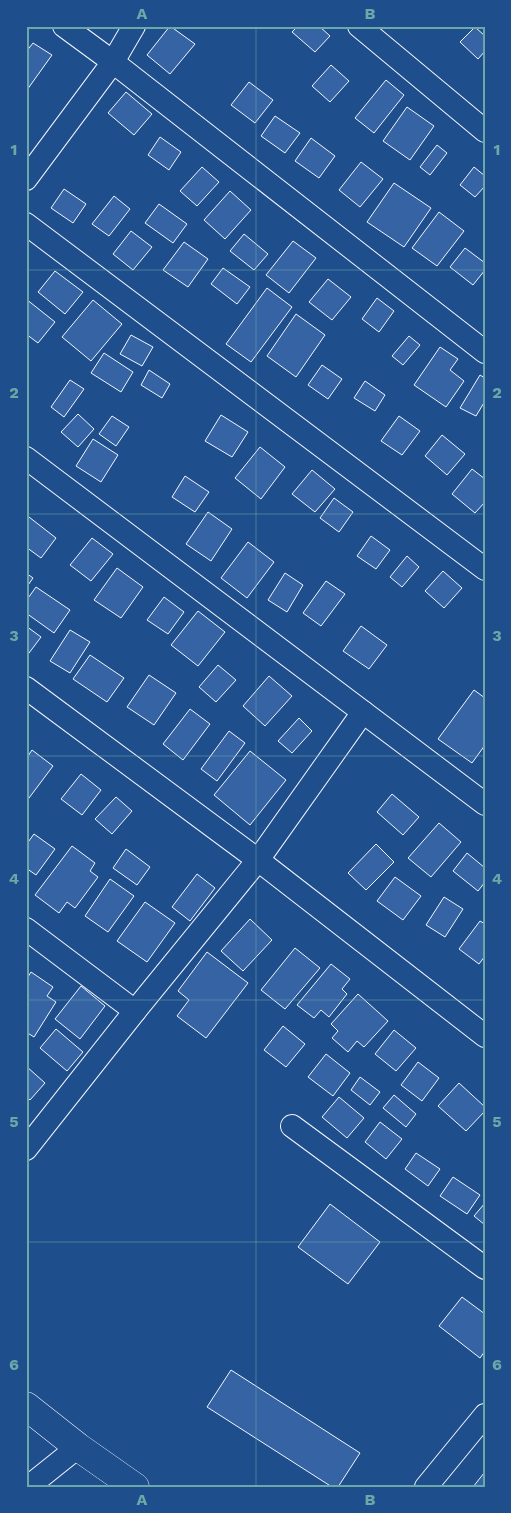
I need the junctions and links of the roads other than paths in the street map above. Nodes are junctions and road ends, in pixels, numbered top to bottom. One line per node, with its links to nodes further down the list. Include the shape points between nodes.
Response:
1 (64, 26): 4 (street)
2 (134, 26): 4 (street)
3 (360, 26): 5 (street)
4 (113, 62): 6 (street); 8 (street)
5 (485, 131)
6 (26, 179)
7 (26, 224): 10 (street)
8 (485, 352)
9 (26, 458): 12 (street)
10 (485, 569)
11 (26, 688): 14 (street)
12 (363, 712): 13 (street); 14 (street)
13 (485, 804)
14 (258, 860): 16 (street); 17 (street)
15 (26, 929): 16 (street)
16 (136, 1011): 19 (street)
17 (485, 1036)
18 (292, 1126): 20 (street)
19 (26, 1149)
20 (485, 1268)
21 (26, 1406): 23 (main road)
22 (485, 1415): 26 (street)
23 (78, 1447): 24 (street); 25 (main road)
24 (28, 1487)
25 (135, 1487)
26 (426, 1487)

